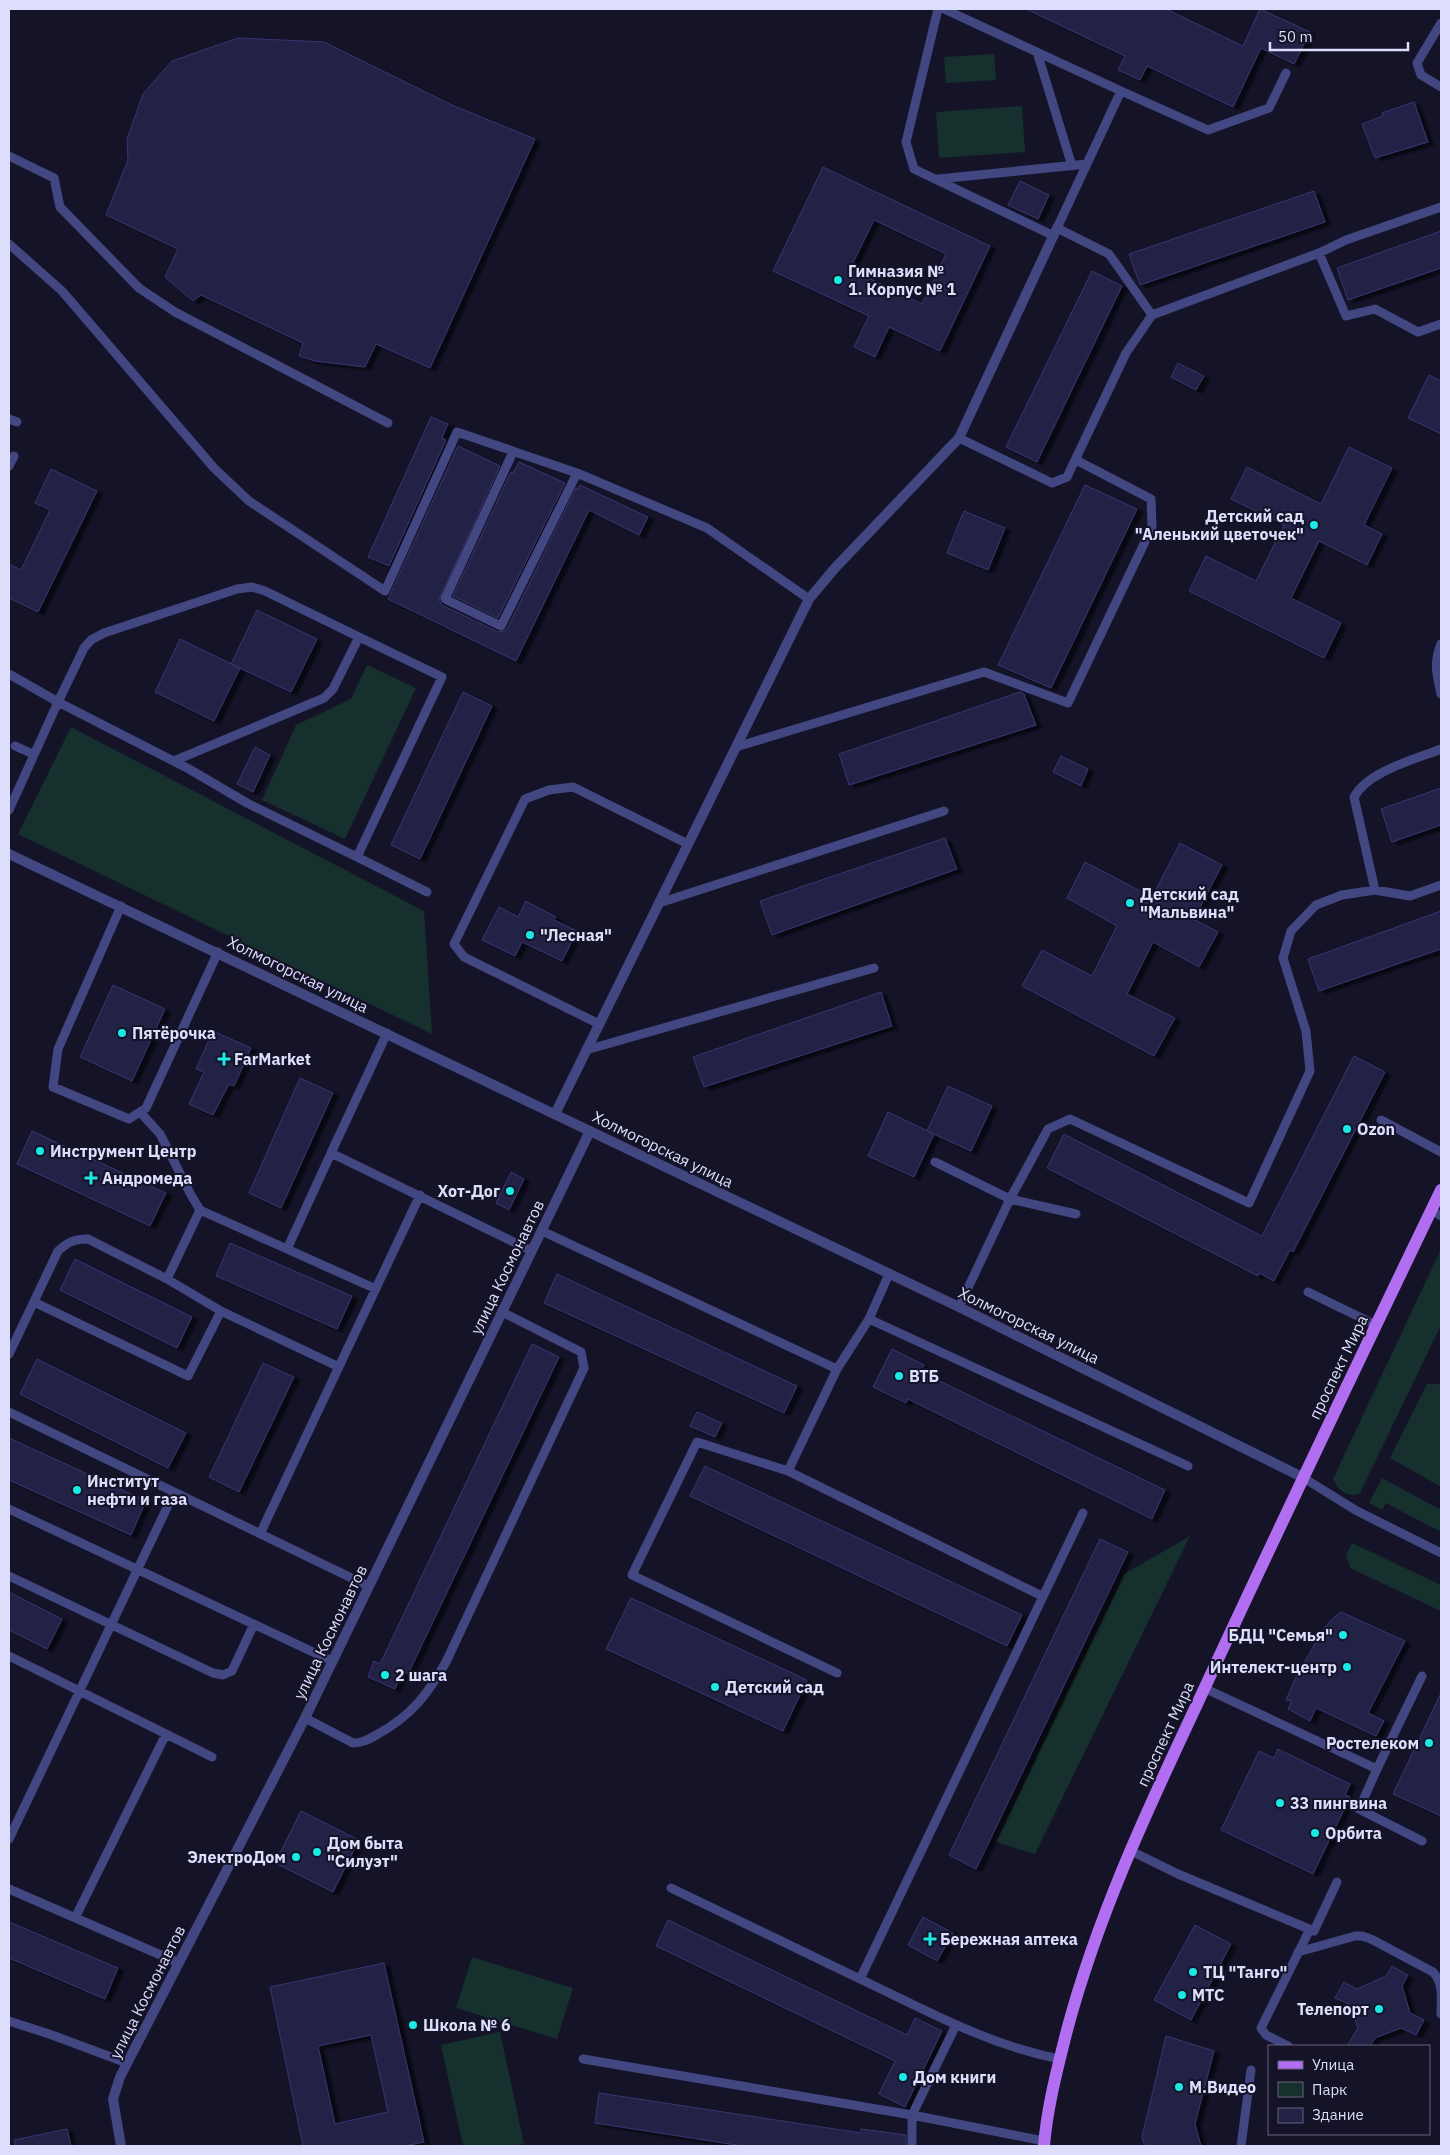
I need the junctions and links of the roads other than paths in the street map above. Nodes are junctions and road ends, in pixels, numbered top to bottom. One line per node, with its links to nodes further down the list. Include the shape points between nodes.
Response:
1 (938, 9): 11 (lane, via 906,142 914,169)
2 (944, 9): 4 (lane)
3 (1441, 23): 6 (lane, via 1417,63 1421,75)
4 (1038, 52): 7 (lane); 10 (lane)
5 (1286, 73): 7 (lane, via 1270,108 1208,130)
6 (1441, 87)
7 (1121, 90): 9 (lane)
8 (9, 156): 18 (lane, via 54,178 60,207 139,288 175,312)
9 (1087, 164): 10 (lane); 13 (lane)
10 (1072, 166): 11 (lane)
11 (936, 180): 13 (lane)
12 (1441, 207): 15 (lane, via 1346,240)
13 (1055, 232): 16 (lane, via 1109,254); 19 (street)
14 (9, 244): 20 (lane, via 62,291 214,468 249,501 385,591 457,432)
15 (1319, 253): 16 (lane); 17 (lane, via 1346,316 1375,309 1418,332)
16 (1152, 315): 22 (lane, via 1126,353)
17 (1441, 324)
18 (388, 423)
19 (959, 438): 22 (lane, via 1052,483 1067,477); 25 (street)
20 (513, 452): 24 (lane); 24 (lane, via 444,599 501,626)
21 (14, 456): 23 (lane)
22 (1076, 460): 32 (lane, via 1151,499 1152,527 1068,703 984,672)
23 (9, 466)
24 (577, 473): 25 (lane, via 707,528)
25 (809, 599): 32 (street)
26 (358, 637): 30 (lane, via 265,591 252,587 237,589 91,640); 35 (lane, via 333,689 324,698); 40 (lane, via 442,677)
27 (1441, 644): 29 (lane, via 1436,657)
28 (9, 674): 30 (lane)
29 (1441, 694)
30 (58, 702): 34 (lane); 35 (lane)
31 (15, 746): 34 (lane)
32 (736, 747): 38 (street)
33 (1441, 749): 42 (lane, via 1372,777 1359,788 1354,798)
34 (33, 754): 36 (lane)
35 (174, 761): 40 (lane, via 247,803)
36 (10, 804)
37 (944, 811): 44 (lane)
38 (688, 844): 44 (street); 48 (lane, via 572,787 549,790 525,799 454,944 464,957)
39 (9, 854): 45 (street, Холмогорская улица)
40 (357, 857): 43 (lane)
41 (1441, 885): 42 (lane, via 1410,896)
42 (1375, 890): 60 (lane, via 1342,895 1316,905 1291,931 1283,958 1306,1031 1310,1072 1249,1204 1070,1118 1048,1129)
43 (427, 892)
44 (659, 903): 48 (street)
45 (121, 906): 46 (street, Холмогорская улица); 51 (lane, via 58,1048 53,1086 130,1119)
46 (218, 952): 49 (street, Холмогорская улица); 51 (lane, via 146,1108)
47 (874, 968): 50 (lane)
48 (599, 1024): 50 (street)
49 (387, 1034): 52 (street, Холмогорская улица); 56 (lane)
50 (586, 1050): 52 (street)
51 (140, 1112): 61 (lane, via 160,1134)
52 (555, 1114): 54 (street, Холмогорская улица)
53 (1381, 1120): 55 (lane)
54 (590, 1131): 64 (street, улица Космонавтов); 67 (street, Холмогорская улица)
55 (1441, 1152)
56 (331, 1153): 59 (lane); 65 (lane)
57 (935, 1162): 60 (lane)
58 (1441, 1190): 62 (main road, проспект Мира)
59 (420, 1195): 66 (lane); 69 (lane)
60 (1010, 1199): 63 (lane); 72 (lane)
61 (200, 1210): 65 (lane); 68 (lane)
62 (1436, 1213): 76 (main road, проспект Мира)
63 (1076, 1214)
64 (542, 1231): 66 (street, улица Космонавтов); 79 (lane)
65 (288, 1249): 69 (lane)
66 (532, 1251): 74 (street, улица Космонавтов)
67 (890, 1274): 72 (street, Холмогорская улица); 75 (lane)
68 (167, 1279): 71 (lane, via 88,1239 77,1239 58,1251); 73 (lane)
69 (376, 1289): 78 (lane)
70 (1308, 1292): 76 (lane)
71 (34, 1302): 73 (lane, via 188,1376); 77 (lane)
72 (959, 1307): 83 (street, Холмогорская улица)
73 (221, 1311): 78 (lane)
74 (502, 1312): 91 (street, улица Космонавтов); 101 (lane, via 581,1352 584,1368 446,1662 414,1709 397,1724 361,1743 353,1743)
75 (869, 1319): 79 (lane); 81 (lane)
76 (1376, 1325): 83 (main road, проспект Мира)
77 (9, 1354)
78 (338, 1367): 87 (lane)
79 (838, 1369): 82 (lane)
80 (9, 1412): 84 (lane)
81 (1188, 1466)
82 (788, 1470): 92 (lane); 97 (lane, via 697,1442 632,1575)
83 (1302, 1477): 88 (lane, via 1357,1511); 99 (main road, проспект Мира)
84 (174, 1493): 87 (lane); 89 (lane)
85 (9, 1509): 89 (lane)
86 (1083, 1513): 92 (lane)
87 (260, 1534): 91 (lane)
88 (1441, 1553)
89 (139, 1569): 93 (lane); 94 (lane)
90 (9, 1576): 94 (lane)
91 (368, 1586): 96 (street, улица Космонавтов)
92 (1042, 1596): 115 (lane)
93 (254, 1624): 94 (lane, via 232,1671 224,1675 213,1673); 96 (lane)
94 (112, 1625): 100 (lane)
95 (9, 1656): 100 (lane)
96 (332, 1661): 101 (street, улица Космонавтов)
97 (837, 1673)
98 (1422, 1676): 104 (lane)
99 (1204, 1688): 104 (lane); 107 (main road, проспект Мира)
100 (80, 1690): 102 (lane); 105 (lane)
101 (305, 1718): 114 (street, улица Космонавтов)
102 (166, 1734): 103 (lane); 111 (lane)
103 (212, 1757)
104 (1377, 1769): 106 (lane, via 1359,1809)
105 (9, 1839)
106 (1422, 1841)
107 (1131, 1851): 112 (lane); 121 (main road, проспект Мира, via 1077,1992)
108 (1338, 1882): 112 (lane, via 1314,1931)
109 (671, 1888): 115 (lane)
110 (9, 1889): 111 (lane)
111 (75, 1918): 114 (lane)
112 (1310, 1929): 113 (lane)
113 (1298, 1952): 116 (lane, via 1354,1936 1371,1939 1439,1979); 119 (lane, via 1261,2028 1266,2035)
114 (180, 1963): 122 (street, улица Космонавтов)
115 (860, 1979): 118 (lane)
116 (1441, 2014)
117 (9, 2022): 122 (lane)
118 (956, 2025): 121 (lane, via 1020,2050); 124 (lane)
119 (1286, 2045)
120 (584, 2058): 124 (lane)
121 (1060, 2059): 125 (main road, проспект Мира)
122 (127, 2063): 126 (street, улица Космонавтов, via 113,2100)
123 (1251, 2070): 128 (lane)
124 (912, 2115): 125 (lane); 127 (lane)
125 (1044, 2144)
126 (121, 2146)
127 (912, 2146)
128 (1241, 2146)

